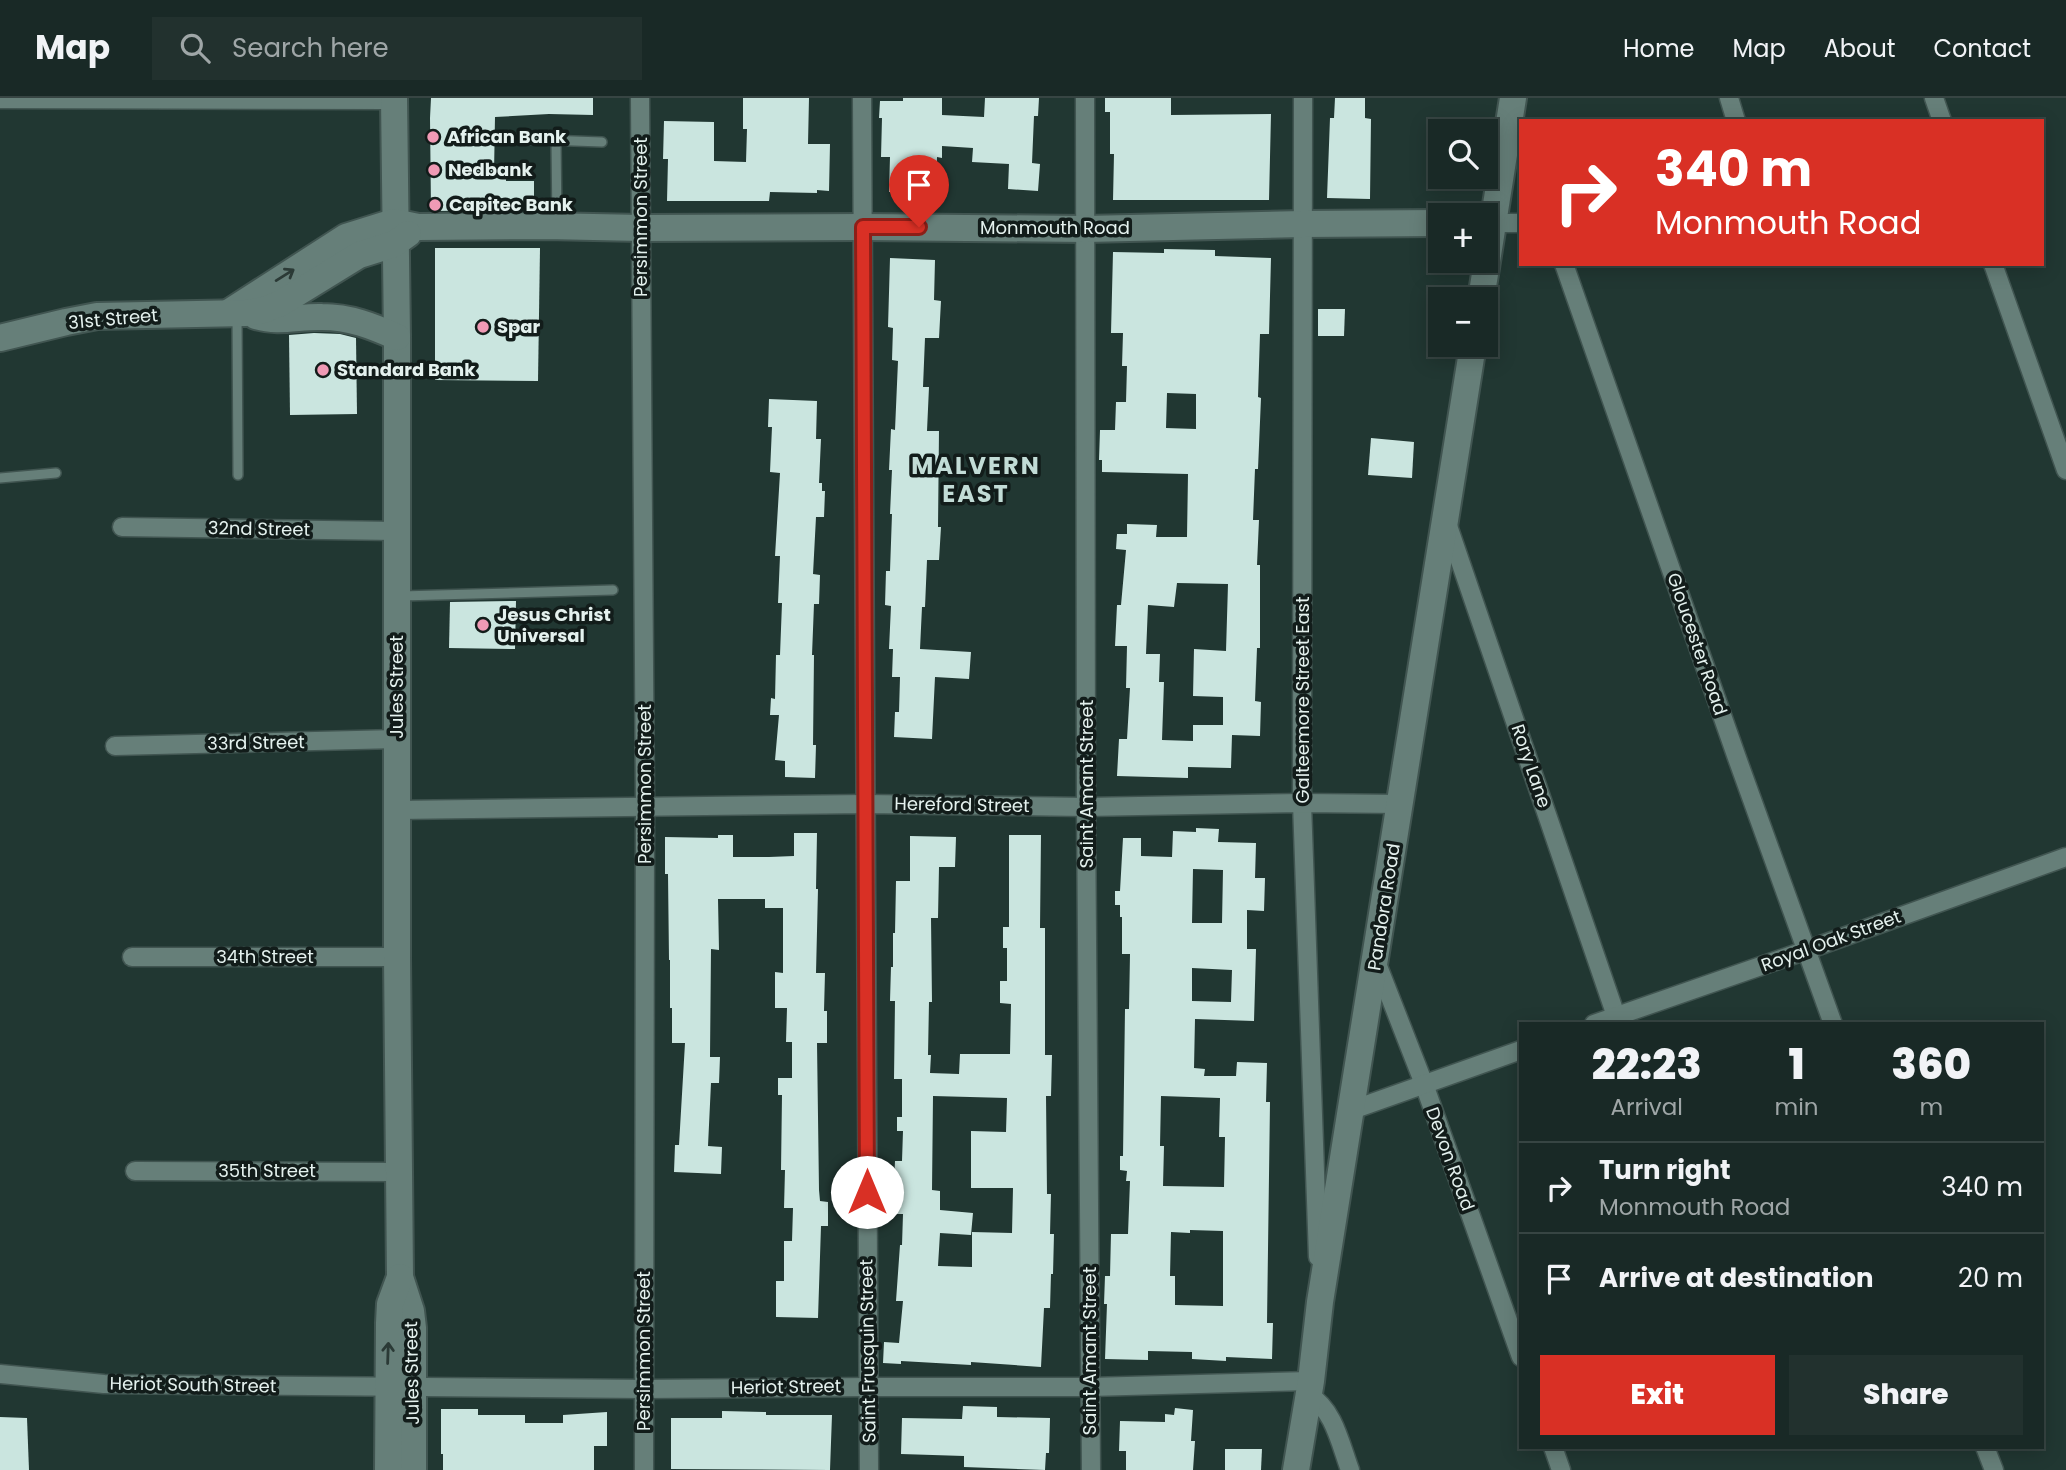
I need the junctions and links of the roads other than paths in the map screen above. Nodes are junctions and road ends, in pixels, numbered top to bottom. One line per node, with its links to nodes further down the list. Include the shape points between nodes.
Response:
1 (640, 98): 22 (street, Persimmon Street)
2 (862, 98): 21 (street, Saint Frusquin Street)
3 (1085, 98): 23 (street, Saint Amant Street)
4 (1303, 98): 19 (street, Galteemore Street East)
5 (1513, 98): 15 (street)
6 (1729, 98): 10 (street)
7 (1934, 98): 11 (street)
8 (0, 99): 9 (street)
9 (394, 99): 24 (street, Jules Street)
10 (1735, 119)
11 (1941, 119)
12 (518, 139): 13 (lane)
13 (556, 140): 14 (lane); 20 (lane)
14 (602, 142)
15 (1493, 203)
16 (1428, 223): 19 (street, Monmouth Road)
17 (1498, 223): 18 (street)
18 (1519, 223)
19 (1303, 224): 23 (street, Monmouth Road); 42 (street, Galteemore Street East)
20 (557, 226): 22 (street, Monmouth Road); 24 (street, Monmouth Road)
21 (863, 227): 22 (street, Monmouth Road); 23 (street, Monmouth Road); 43 (street, Saint Frusquin Street)
22 (641, 228): 45 (street, Persimmon Street)
23 (1086, 229): 46 (street, Saint Amant Street)
24 (402, 231): 27 (street, 31st Street, via 281,303); 28 (street, Jules Street)
25 (1565, 266): 49 (street, Gloucester Road)
26 (1994, 266): 31 (street)
27 (237, 313): 28 (street, via 278,320 342,318); 29 (street, 31st Street, via 97,316); 33 (lane)
28 (397, 337): 37 (street, Jules Street)
29 (0, 338)
30 (1471, 357): 35 (street, Pandora Road)
31 (2066, 470)
32 (56, 473): 34 (lane)
33 (239, 475)
34 (0, 478)
35 (1445, 516): 44 (street, Pandora Road); 53 (street, Rory Lane)
36 (122, 527): 37 (street, 32nd Street)
37 (396, 530): 39 (street, Jules Street)
38 (613, 590): 39 (lane)
39 (396, 596): 40 (street, Jules Street)
40 (397, 739): 41 (street, 33rd Street); 47 (street, Jules Street)
41 (115, 746)
42 (1302, 803): 44 (street, Hereford Street); 46 (street, Hereford Street); 61 (street, Galteemore Street East)
43 (865, 804): 45 (street, Hereford Street); 46 (street, Hereford Street); 65 (street, Saint Frusquin Street)
44 (1401, 804): 52 (street, Pandora Road)
45 (645, 806): 47 (street, Hereford Street); 68 (street, Persimmon Street)
46 (1086, 807): 66 (street, Saint Amant Street)
47 (397, 810): 51 (street, Jules Street)
48 (2066, 857): 49 (street, Royal Oak Street)
49 (1807, 950): 53 (street, Royal Oak Street); 55 (street, Gloucester Road)
50 (132, 957): 51 (street, 34th Street)
51 (397, 957): 60 (street, Jules Street)
52 (1376, 961): 57 (street, Devon Road); 58 (street, Pandora Road)
53 (1616, 1016): 54 (street, Royal Oak Street)
54 (1600, 1022)
55 (1832, 1022)
56 (1519, 1051): 57 (street)
57 (1424, 1084): 58 (street); 62 (street, Devon Road)
58 (1352, 1110): 61 (street, Pandora Road)
59 (135, 1171): 60 (street, 35th Street)
60 (399, 1172): 64 (street, Jules Street, via 400,1277 413,1328)
61 (1320, 1302): 67 (street, Pandora Road)
62 (1519, 1351)
63 (0, 1374): 64 (street, Heriot South Street, via 104,1384)
64 (400, 1387): 68 (street, Heriot Street); 71 (street, Jules Street); 72 (street, Jules Street)
65 (868, 1387): 66 (street, Heriot Street); 68 (street, Heriot Street); 74 (street, Saint Frusquin Street)
66 (1090, 1387): 67 (street, Heriot Street); 75 (street, Saint Amant Street)
67 (1310, 1388): 76 (street, Pandora Road); 77 (street, via 1329,1415)
68 (644, 1389): 73 (street, Persimmon Street)
69 (1554, 1449): 78 (street)
70 (1986, 1449): 79 (street)
71 (388, 1470)
72 (413, 1470)
73 (644, 1470)
74 (870, 1470)
75 (1091, 1470)
76 (1296, 1470)
77 (1350, 1470)
78 (1561, 1470)
79 (1994, 1470)

